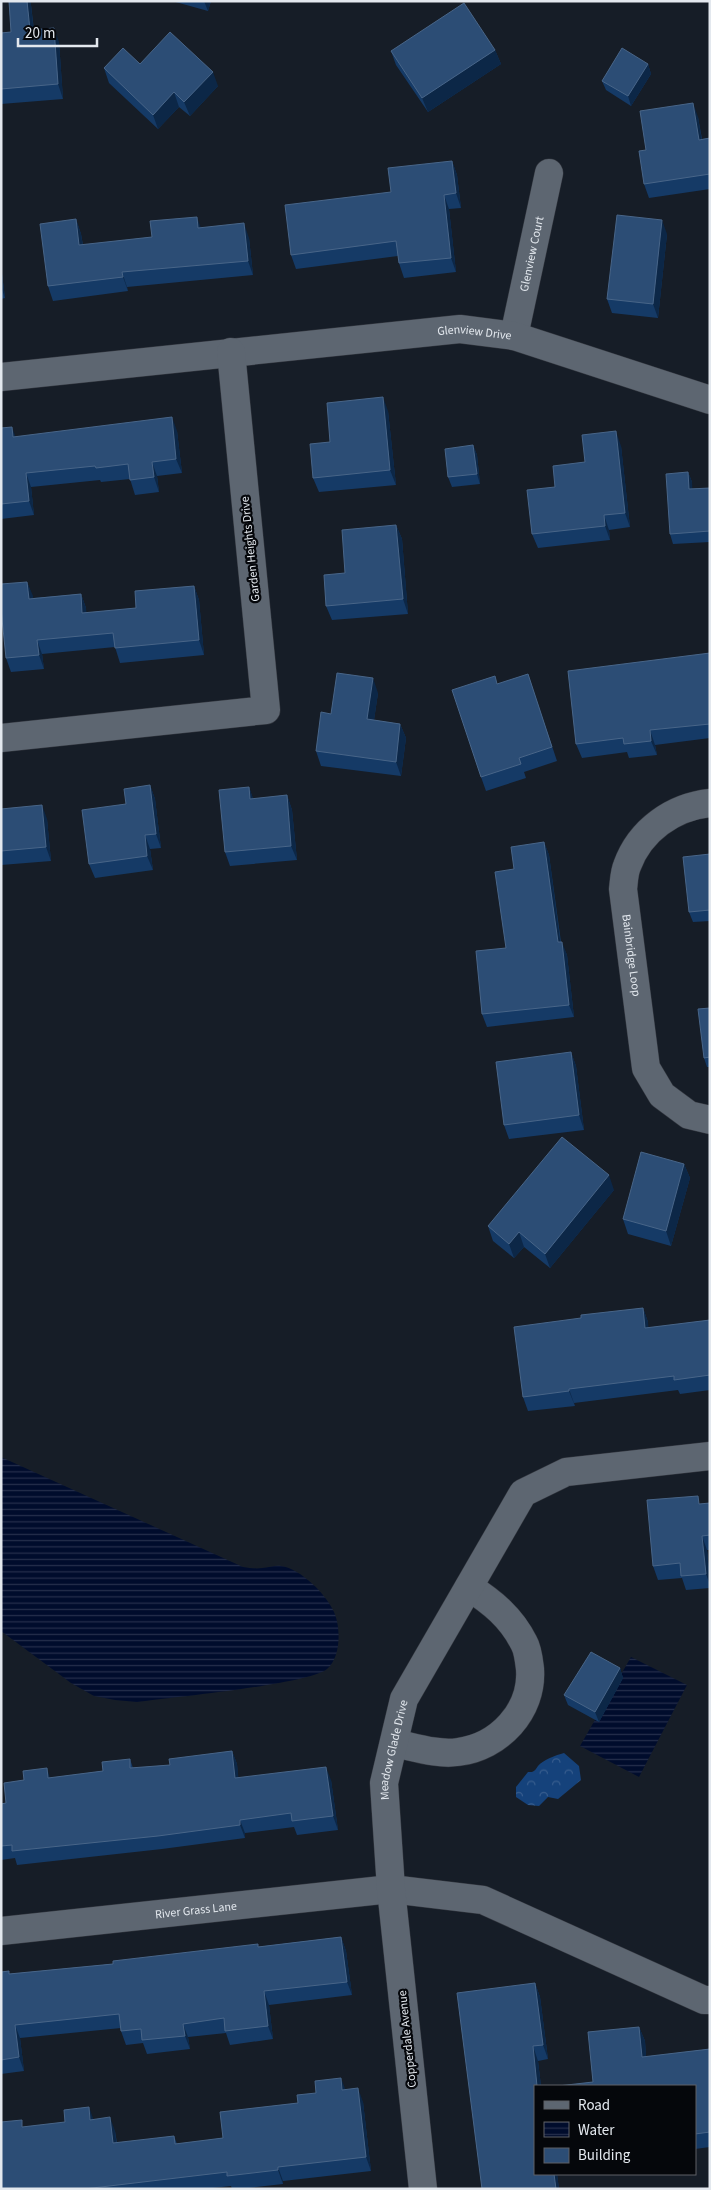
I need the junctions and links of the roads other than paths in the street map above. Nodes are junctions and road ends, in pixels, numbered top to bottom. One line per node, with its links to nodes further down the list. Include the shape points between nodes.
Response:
1 (548, 173): 2 (street, Glenview Court)
2 (514, 336): 3 (street, Glenview Drive, via 460,329); 5 (street, Glenview Drive)
3 (231, 352): 4 (street); 6 (street, Garden Heights Drive, via 266,710)
4 (1, 377)
5 (710, 400)
6 (1, 738)
7 (710, 803): 8 (street, Bainbridge Loop, via 667,816 638,843 626,867 623,889 646,1068 662,1095 689,1115)
8 (710, 1120)
9 (710, 1456): 10 (street, Meadow Glade Drive, via 566,1472 523,1493)
10 (469, 1587): 11 (street, Meadow Glade Drive, via 404,1699); 11 (street, via 499,1608 525,1644 531,1682 524,1706 513,1723 496,1738 478,1747 437,1752)
11 (394, 1743): 12 (street, Meadow Glade Drive, via 384,1783)
12 (391, 1889): 13 (street, River Grass Lane); 14 (street, via 483,1900); 15 (street, Copperdale Avenue)
13 (1, 1931)
14 (710, 2000)
15 (423, 2189)

